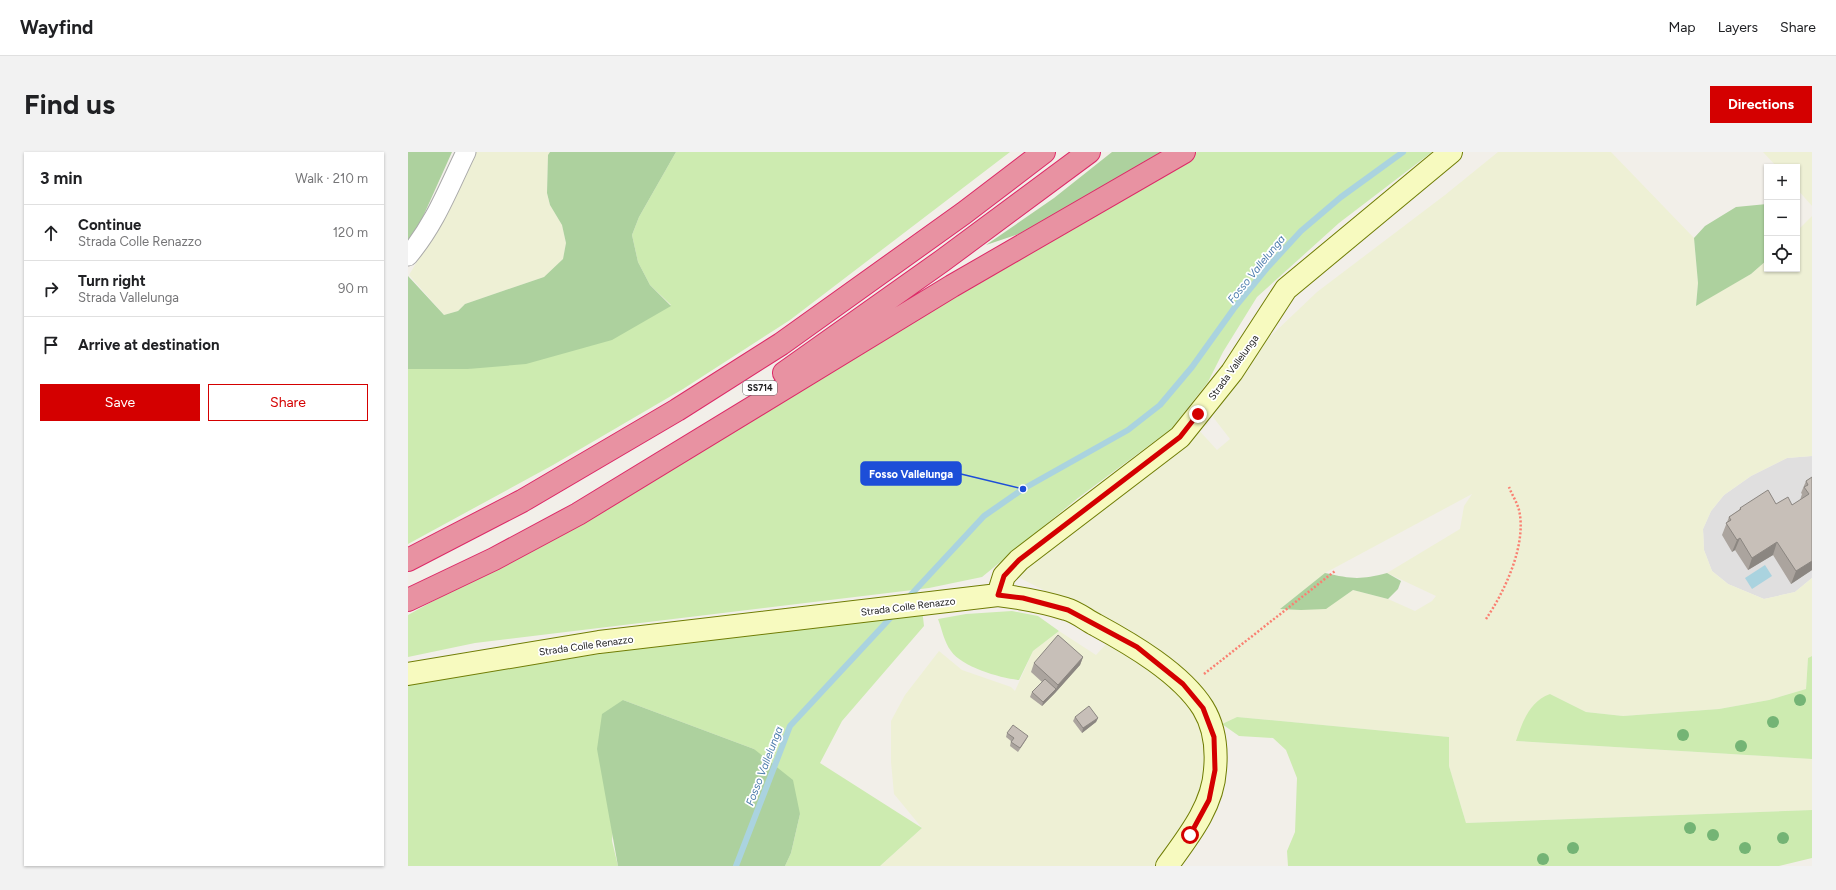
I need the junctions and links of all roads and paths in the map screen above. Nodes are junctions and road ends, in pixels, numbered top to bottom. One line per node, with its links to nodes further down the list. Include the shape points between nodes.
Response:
1 (466, 152): 6 (street, via 438,212 424,237)
2 (1044, 152): 8 (highway, SS714, via 781,344 677,410 522,501)
3 (1089, 152): 10 (highway, SS714, via 942,261 784,373 572,503 488,550)
4 (1184, 152): 12 (highway, via 952,286 578,514 494,559)
5 (1451, 152): 11 (street, Strada Vallelunga, via 1286,289 1232,372 1180,437 1019,560 1004,576)
6 (408, 256)
7 (1509, 488): 13 (path, via 1518,509 1521,530 1517,553 1497,603)
8 (408, 560)
9 (1335, 571): 15 (path)
10 (408, 588)
11 (998, 595): 14 (street, Strada Colle Renazzo, via 599,642); 15 (street, Strada Colle Renazzo, via 1023,598 1068,610 1137,647)
12 (408, 600)
13 (1486, 619)
14 (408, 674)
15 (1186, 688): 16 (street, Strada Colle Renazzo, via 1203,708 1214,737 1215,770 1209,800 1190,835)
16 (1167, 866)

